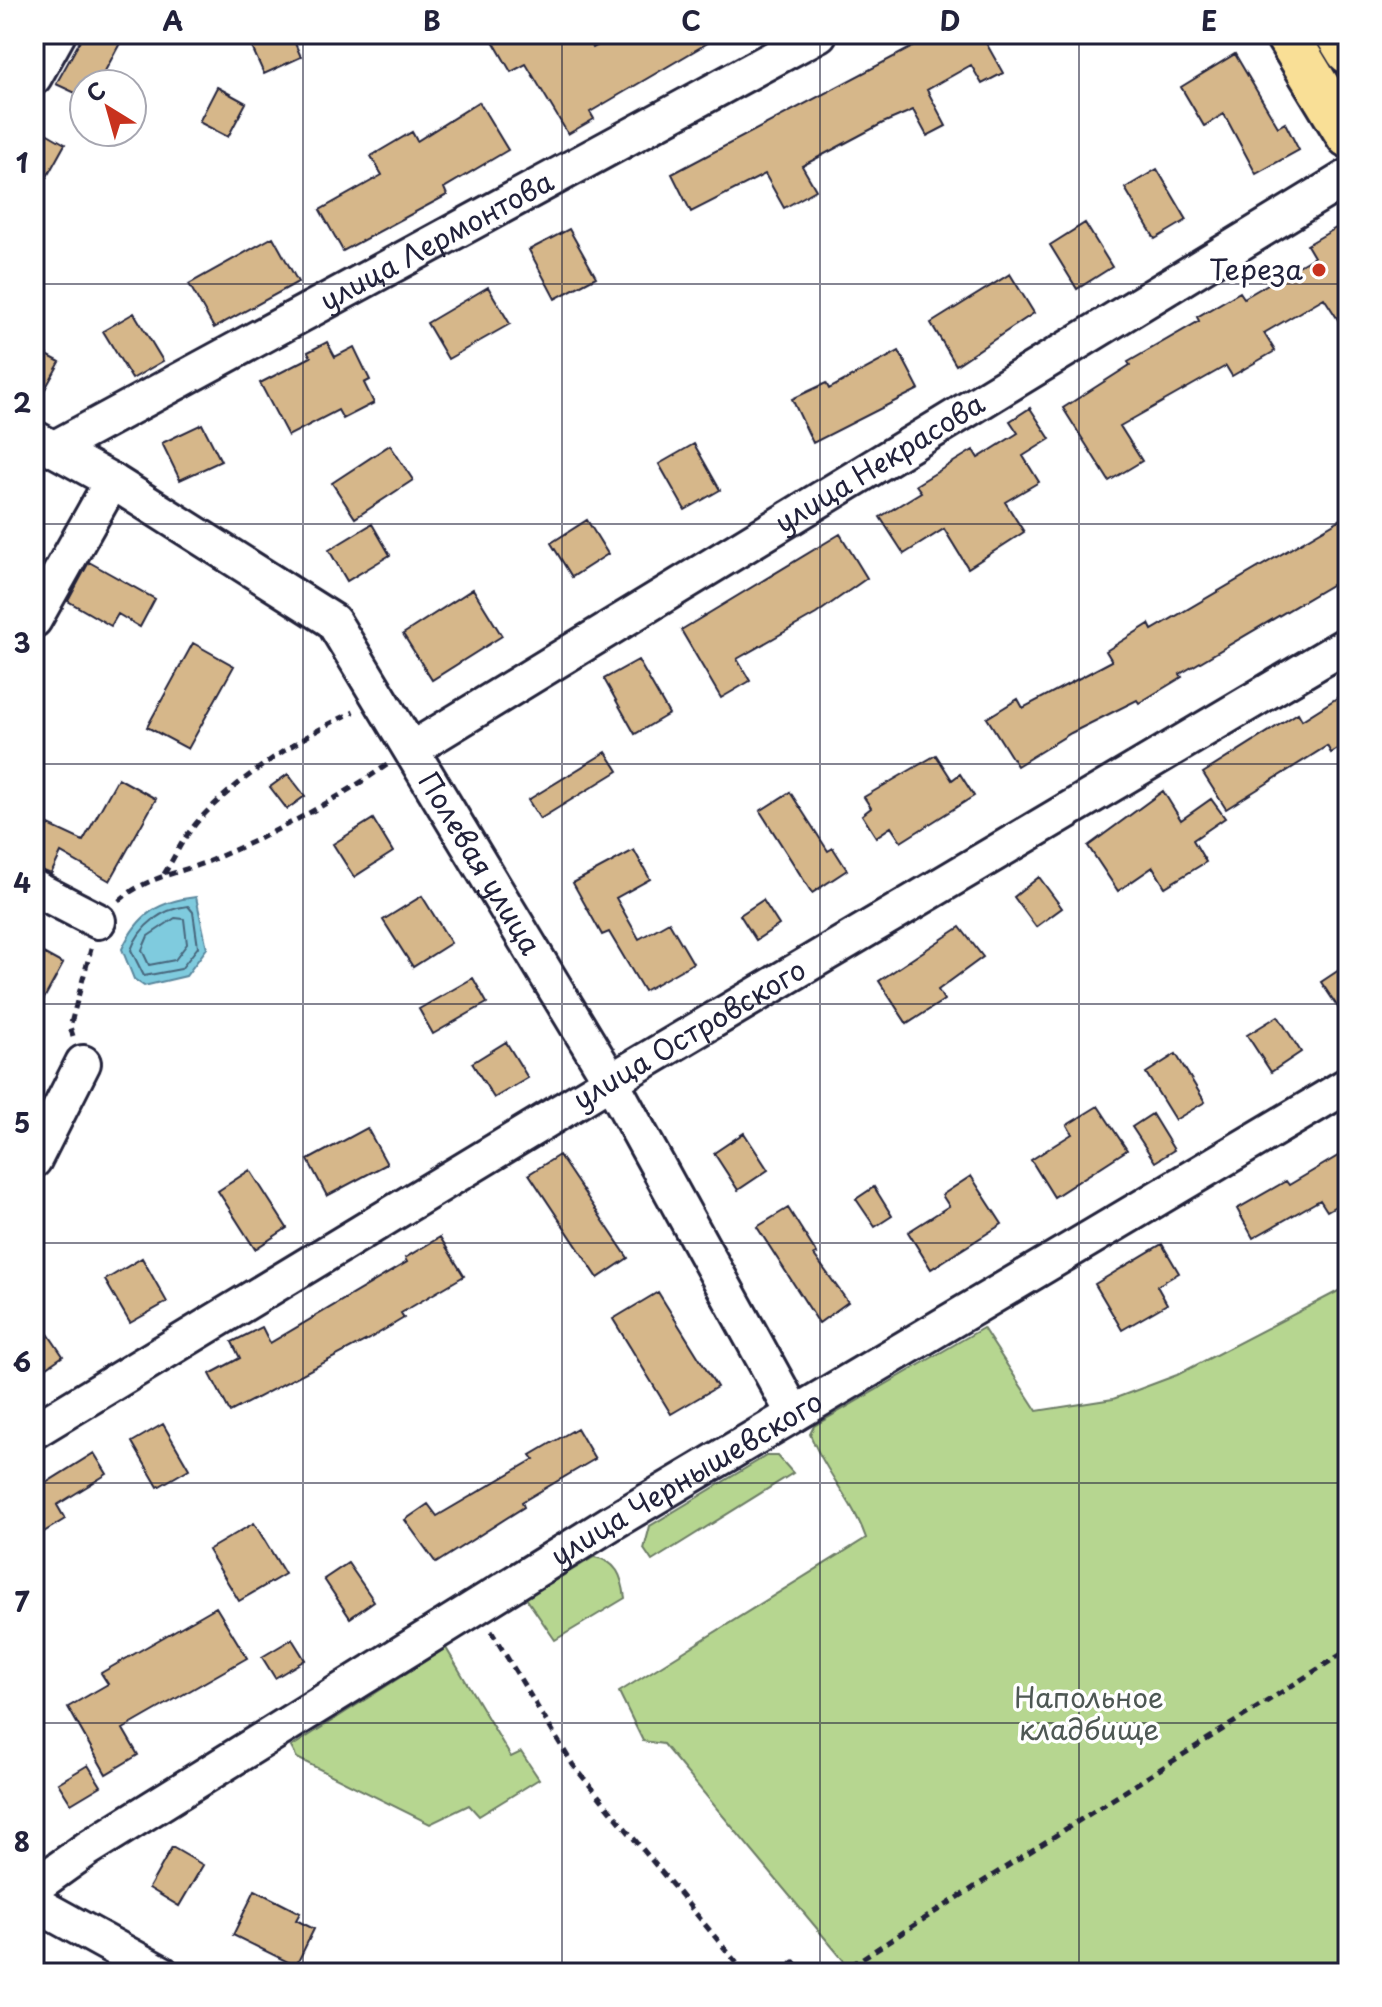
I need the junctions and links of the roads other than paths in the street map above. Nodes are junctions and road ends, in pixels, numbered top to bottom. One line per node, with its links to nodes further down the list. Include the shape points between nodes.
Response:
1 (58, 34): 6 (street)
2 (819, 34): 9 (street, улица Лермонтова)
3 (1286, 34): 7 (main road)
4 (1337, 34): 5 (main road)
5 (1348, 52)
6 (34, 77)
7 (1348, 136)
8 (1348, 177): 13 (street, улица Некрасова)
9 (45, 443): 10 (street, Полевая улица)
10 (112, 481): 11 (street); 13 (street, Полевая улица, via 333,621)
11 (34, 620)
12 (1348, 644): 17 (street, улица Островского)
13 (412, 749): 17 (street, Полевая улица)
14 (34, 888): 15 (street)
15 (98, 921)
16 (83, 1063): 19 (street)
17 (611, 1081): 20 (street, Полевая улица); 21 (street, улица Островского)
18 (1348, 1085): 20 (street, улица Чернышевского)
19 (34, 1160)
20 (794, 1414): 22 (street, улица Чернышевского, via 127,1824)
21 (34, 1431)
22 (34, 1887)
23 (34, 1903): 24 (street)
24 (161, 1973)

